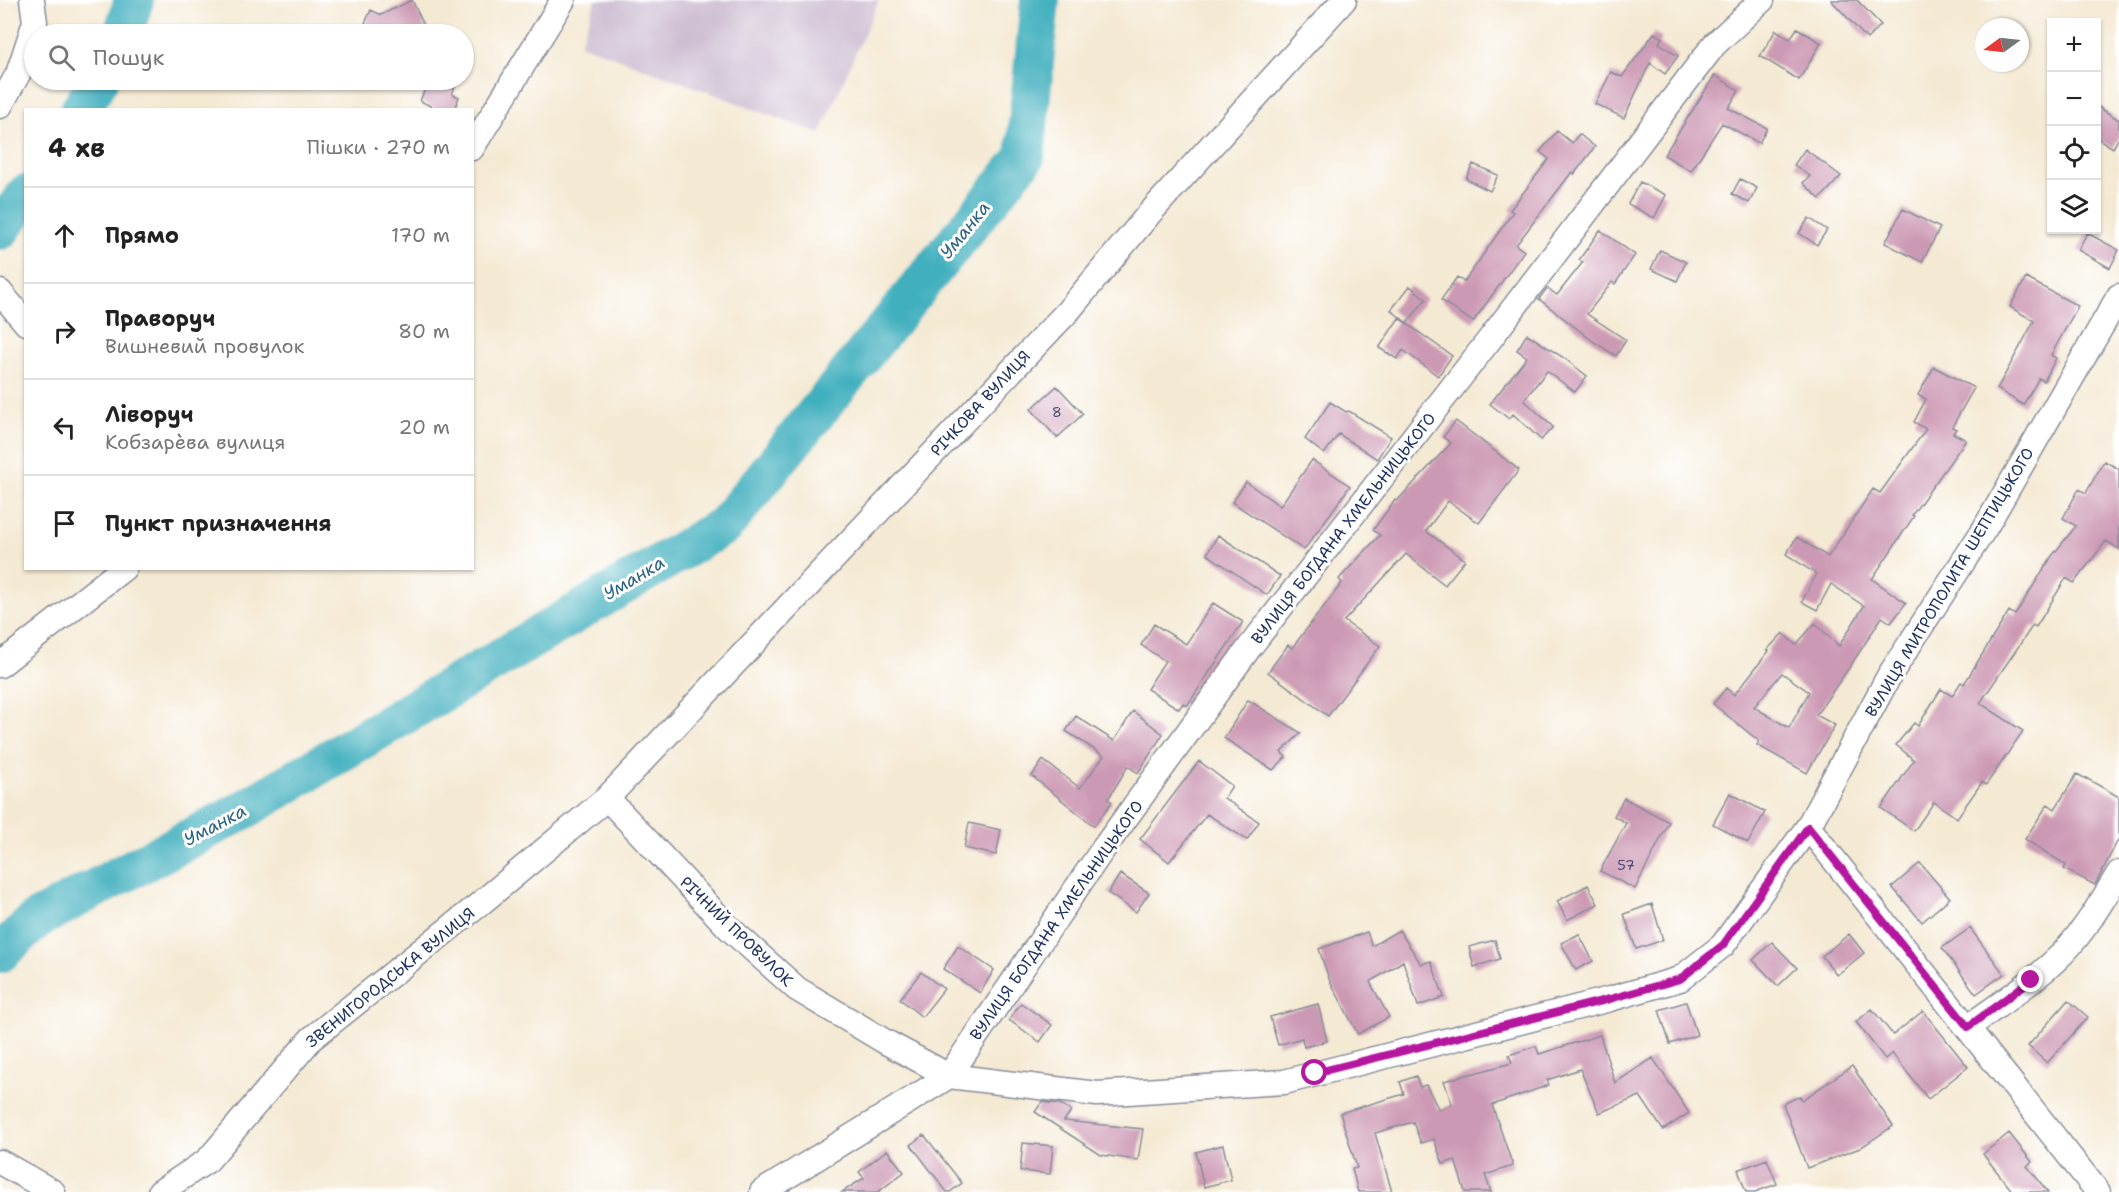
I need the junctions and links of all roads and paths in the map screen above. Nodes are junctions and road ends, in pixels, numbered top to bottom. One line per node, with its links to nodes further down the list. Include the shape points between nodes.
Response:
1 (32, 0): 5 (street)
2 (563, 0): 8 (street)
3 (1344, 0): 14 (street, РІЧКОВА ВУЛИЦЯ, via 1149,214 1068,311)
4 (1762, 0): 18 (street, ВУЛИЦЯ БОГДАНА ХМЕЛЬНИЦЬКОГО, via 1714,45 1249,648 1101,852)
5 (34, 24)
6 (24, 56): 7 (street)
7 (0, 105)
8 (474, 145)
9 (0, 292): 11 (street)
10 (2118, 300): 15 (street, ВУЛИЦЯ МИТРОПОЛИТА ШЕПТИЦЬКОГО, via 1985,528 1889,676)
11 (24, 321)
12 (121, 570): 13 (street)
13 (0, 665)
14 (607, 798): 18 (street, РІЧНИЙ ПРОВУЛОК, via 729,928 797,989); 21 (street, ЗВЕНИГОРОДСЬКА ВУЛИЦЯ, via 311,1039 208,1160)
15 (1808, 827): 17 (street); 18 (street, ВУЛИЦЯ МИТРОПОЛИТА ШЕПТИЦЬКОГО, via 1723,945 1680,979 1284,1082 1097,1094)
16 (2119, 873): 17 (street, via 2089,922 2062,953)
17 (1968, 1027): 23 (street)
18 (949, 1076): 22 (street)
19 (0, 1162): 20 (street)
20 (52, 1192)
21 (160, 1192)
22 (762, 1192)
23 (2098, 1192)

